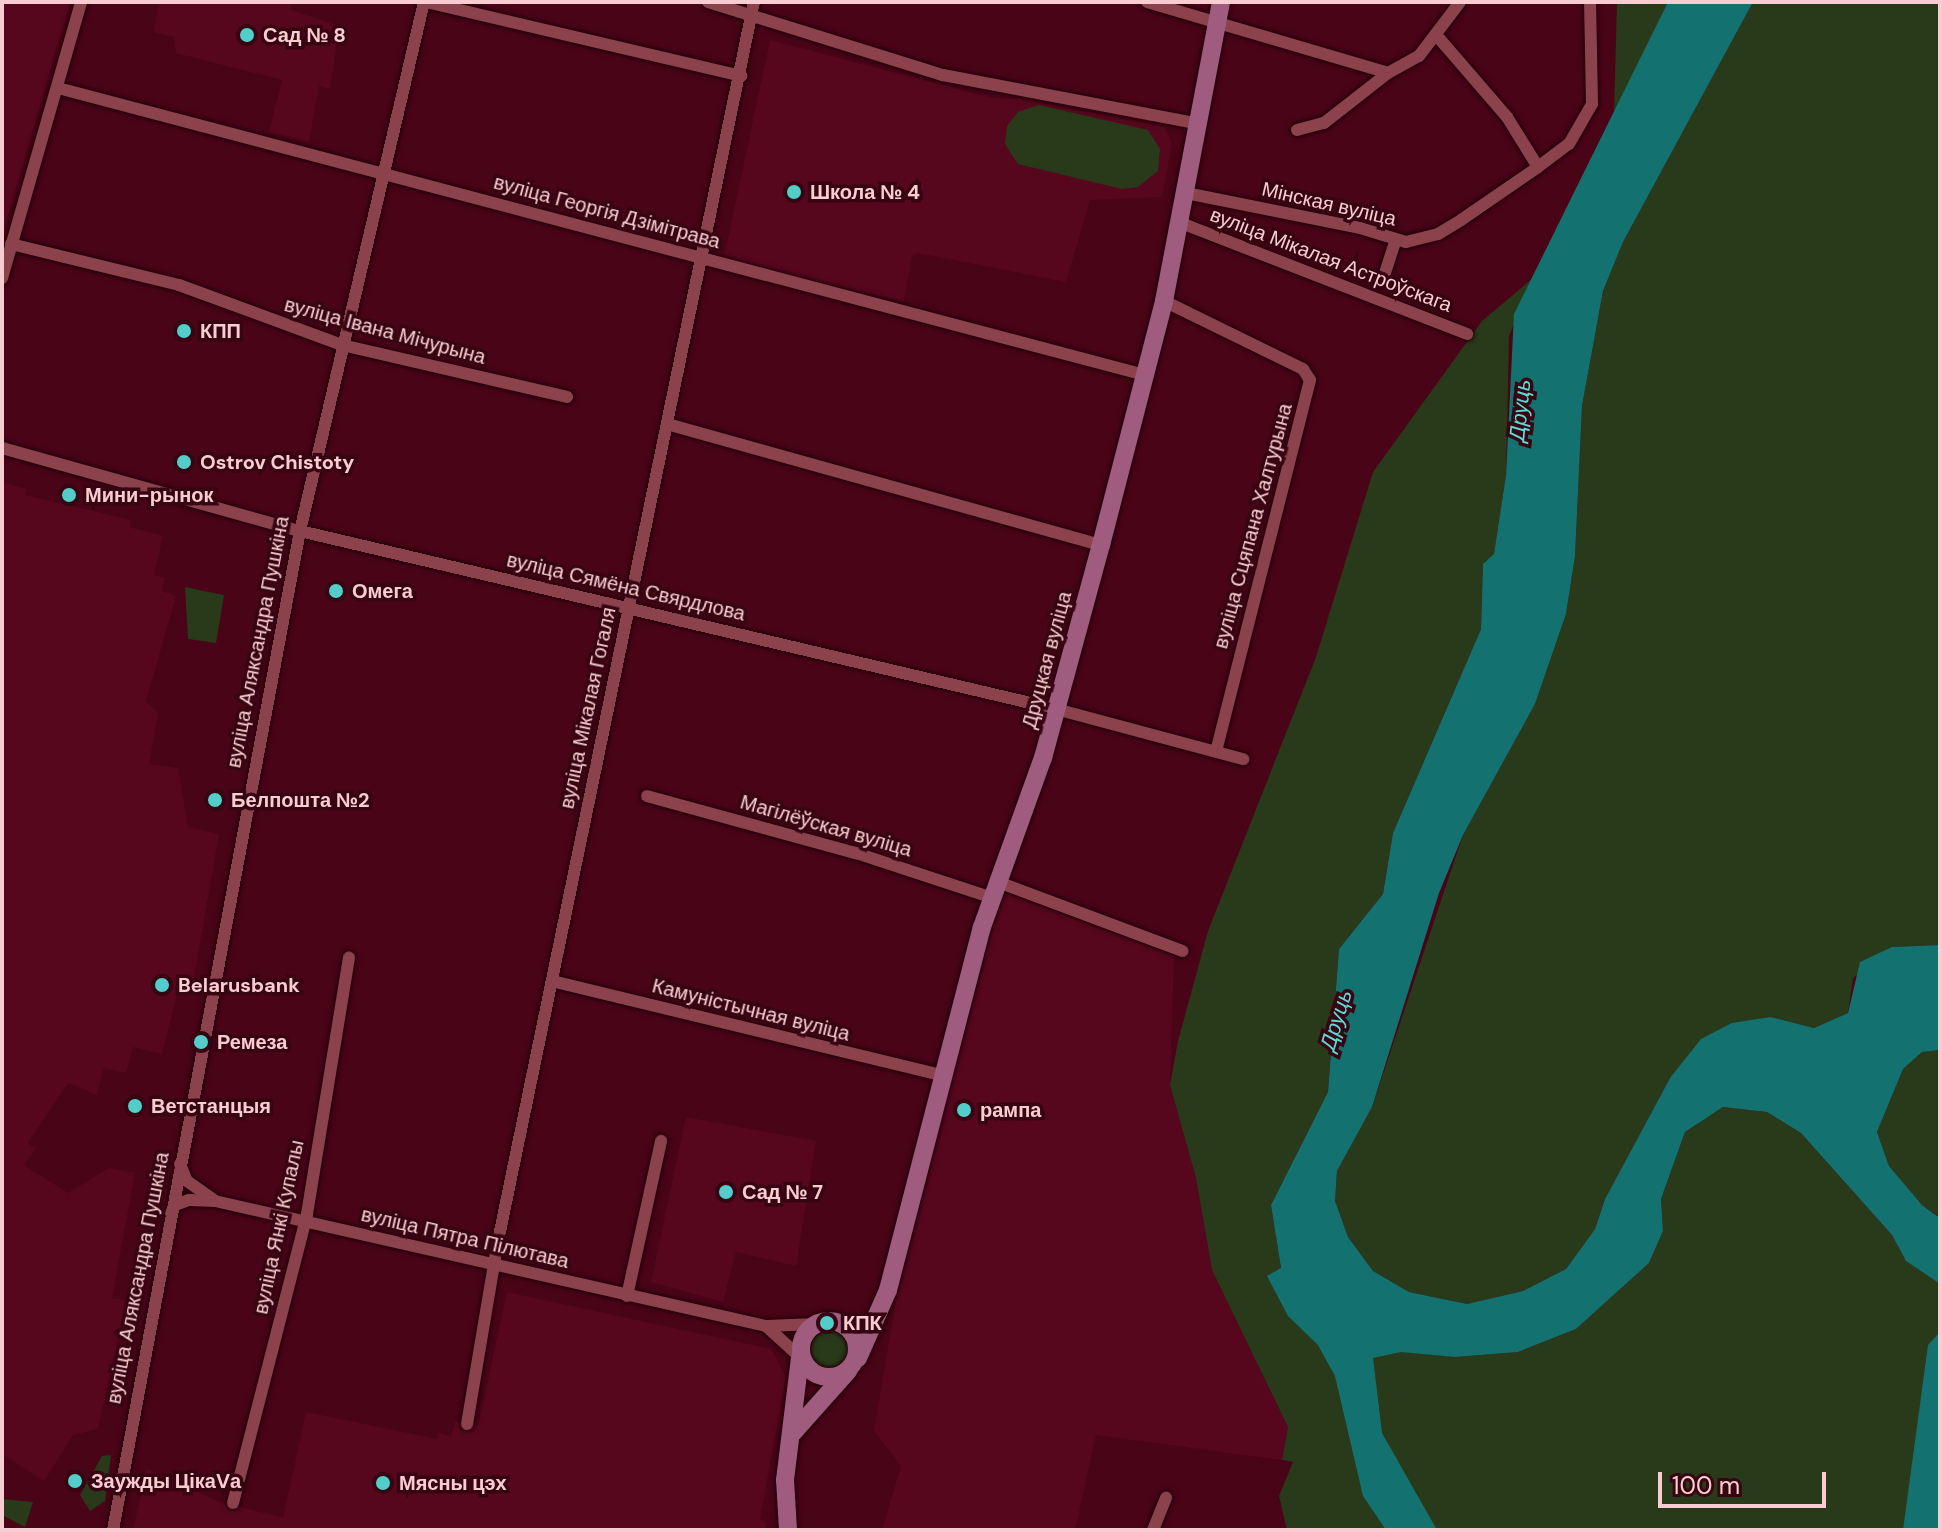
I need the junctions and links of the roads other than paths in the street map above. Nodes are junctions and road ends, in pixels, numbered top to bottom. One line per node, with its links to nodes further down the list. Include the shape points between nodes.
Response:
1 (81, 2): 13 (street)
2 (425, 2): 12 (street); 17 (street, вуліца Аляксандра Пушкіна)
3 (708, 2): 8 (street)
4 (1147, 2): 9 (street)
5 (1221, 2): 9 (main road, Друцкая вуліца)
6 (1460, 2): 10 (street)
7 (1590, 2): 16 (street, Мінская вуліца, via 1592,104 1569,144)
8 (753, 7): 12 (street, вуліца Мікалая Гогаля); 14 (street, via 943,75)
9 (1218, 22): 11 (street); 14 (main road, Друцкая вуліца)
10 (1437, 36): 11 (street, via 1419,56); 16 (street, via 1507,117)
11 (1388, 73): 15 (street, via 1324,123)
12 (741, 76): 22 (street, вуліца Мікалая Гогаля)
13 (58, 88): 17 (street, вуліца Георгія Дзімітрава); 21 (street)
14 (1199, 124): 18 (main road, Друцкая вуліца)
15 (1297, 130)
16 (1538, 167): 20 (street, Мінская вуліца, via 1438,234)
17 (386, 173): 22 (street, вуліца Георгія Дзімітрава); 27 (street, вуліца Аляксандра Пушкіна)
18 (1186, 193): 19 (main road, Друцкая вуліца); 20 (street, Мінская вуліца)
19 (1181, 223): 25 (main road, Друцкая вуліца); 26 (street, вуліца Мікалая Астроўскага)
20 (1396, 240): 23 (street)
21 (11, 244): 24 (street); 27 (street, вуліца Івана Мічурына, via 179,285)
22 (703, 258): 28 (street, вуліца Георгія Дзімітрава); 30 (street, вуліца Мікалая Гогаля)
23 (1384, 276)
24 (2, 278)
25 (1164, 301): 28 (main road, Друцкая вуліца); 36 (street, вуліца Сцяпана Халтурына, via 1303,369 1310,380)
26 (1467, 334)
27 (342, 345): 29 (street, вуліца Івана Мічурына); 32 (street, вуліца Аляксандра Пушкіна)
28 (1145, 375): 33 (main road, Друцкая вуліца)
29 (567, 397)
30 (667, 424): 33 (street); 34 (street, вуліца Мікалая Гогаля)
31 (2, 448): 32 (street, вуліца Сямёна Свярдлова)
32 (300, 531): 34 (street, вуліца Сямёна Свярдлова); 45 (street, вуліца Аляксандра Пушкіна)
33 (1101, 545): 35 (main road, Друцкая вуліца)
34 (630, 609): 35 (street, вуліца Сямёна Свярдлова); 42 (street, вуліца Мікалая Гогаля)
35 (1056, 709): 36 (street, вуліца Сямёна Свярдлова); 39 (main road, Друцкая вуліца)
36 (1216, 751): 37 (street, вуліца Сямёна Свярдлова)
37 (1243, 759)
38 (647, 796): 39 (street, Магілёўская вуліца)
39 (995, 890): 40 (street, Магілёўская вуліца); 43 (main road, Друцкая вуліца)
40 (1183, 951)
41 (349, 957): 47 (street, вуліца Янкі Купалы)
42 (552, 981): 43 (street, Камуністычная вуліца); 49 (street, вуліца Мікалая Гогаля)
43 (942, 1075): 51 (main road, Друцкая вуліца)
44 (661, 1141): 50 (street)
45 (180, 1164): 46 (street, via 187,1181); 48 (street, вуліца Аляксандра Пушкіна)
46 (215, 1201): 47 (street, вуліца Пятра Пілютава); 48 (street, вуліца Пятра Пілютава, via 175,1205)
47 (304, 1220): 49 (street, вуліца Пятра Пілютава); 60 (street, вуліца Янкі Купалы)
48 (166, 1223): 61 (street, вуліца Аляксандра Пушкіна)
49 (493, 1264): 50 (street, вуліца Пятра Пілютава); 57 (street, вуліца Мікалая Гогаля)
50 (627, 1296): 54 (street, вуліца Пятра Пілютава)
51 (879, 1321): 52 (main road); 56 (main road, Друцкая вуліца)
52 (839, 1323): 53 (main road); 56 (main road, via 855,1333)
53 (817, 1324): 54 (street, вуліца Пятра Пілютава); 55 (main road, via 801,1339)
54 (766, 1326): 55 (street)
55 (800, 1357): 56 (main road, via 825,1375); 58 (main road)
56 (854, 1363): 58 (main road, Друцкая вуліца)
57 (467, 1424)
58 (791, 1435): 62 (main road, via 785,1480)
59 (1166, 1497): 63 (street)
60 (233, 1503)
61 (113, 1530)
62 (788, 1530)
63 (1153, 1530)

